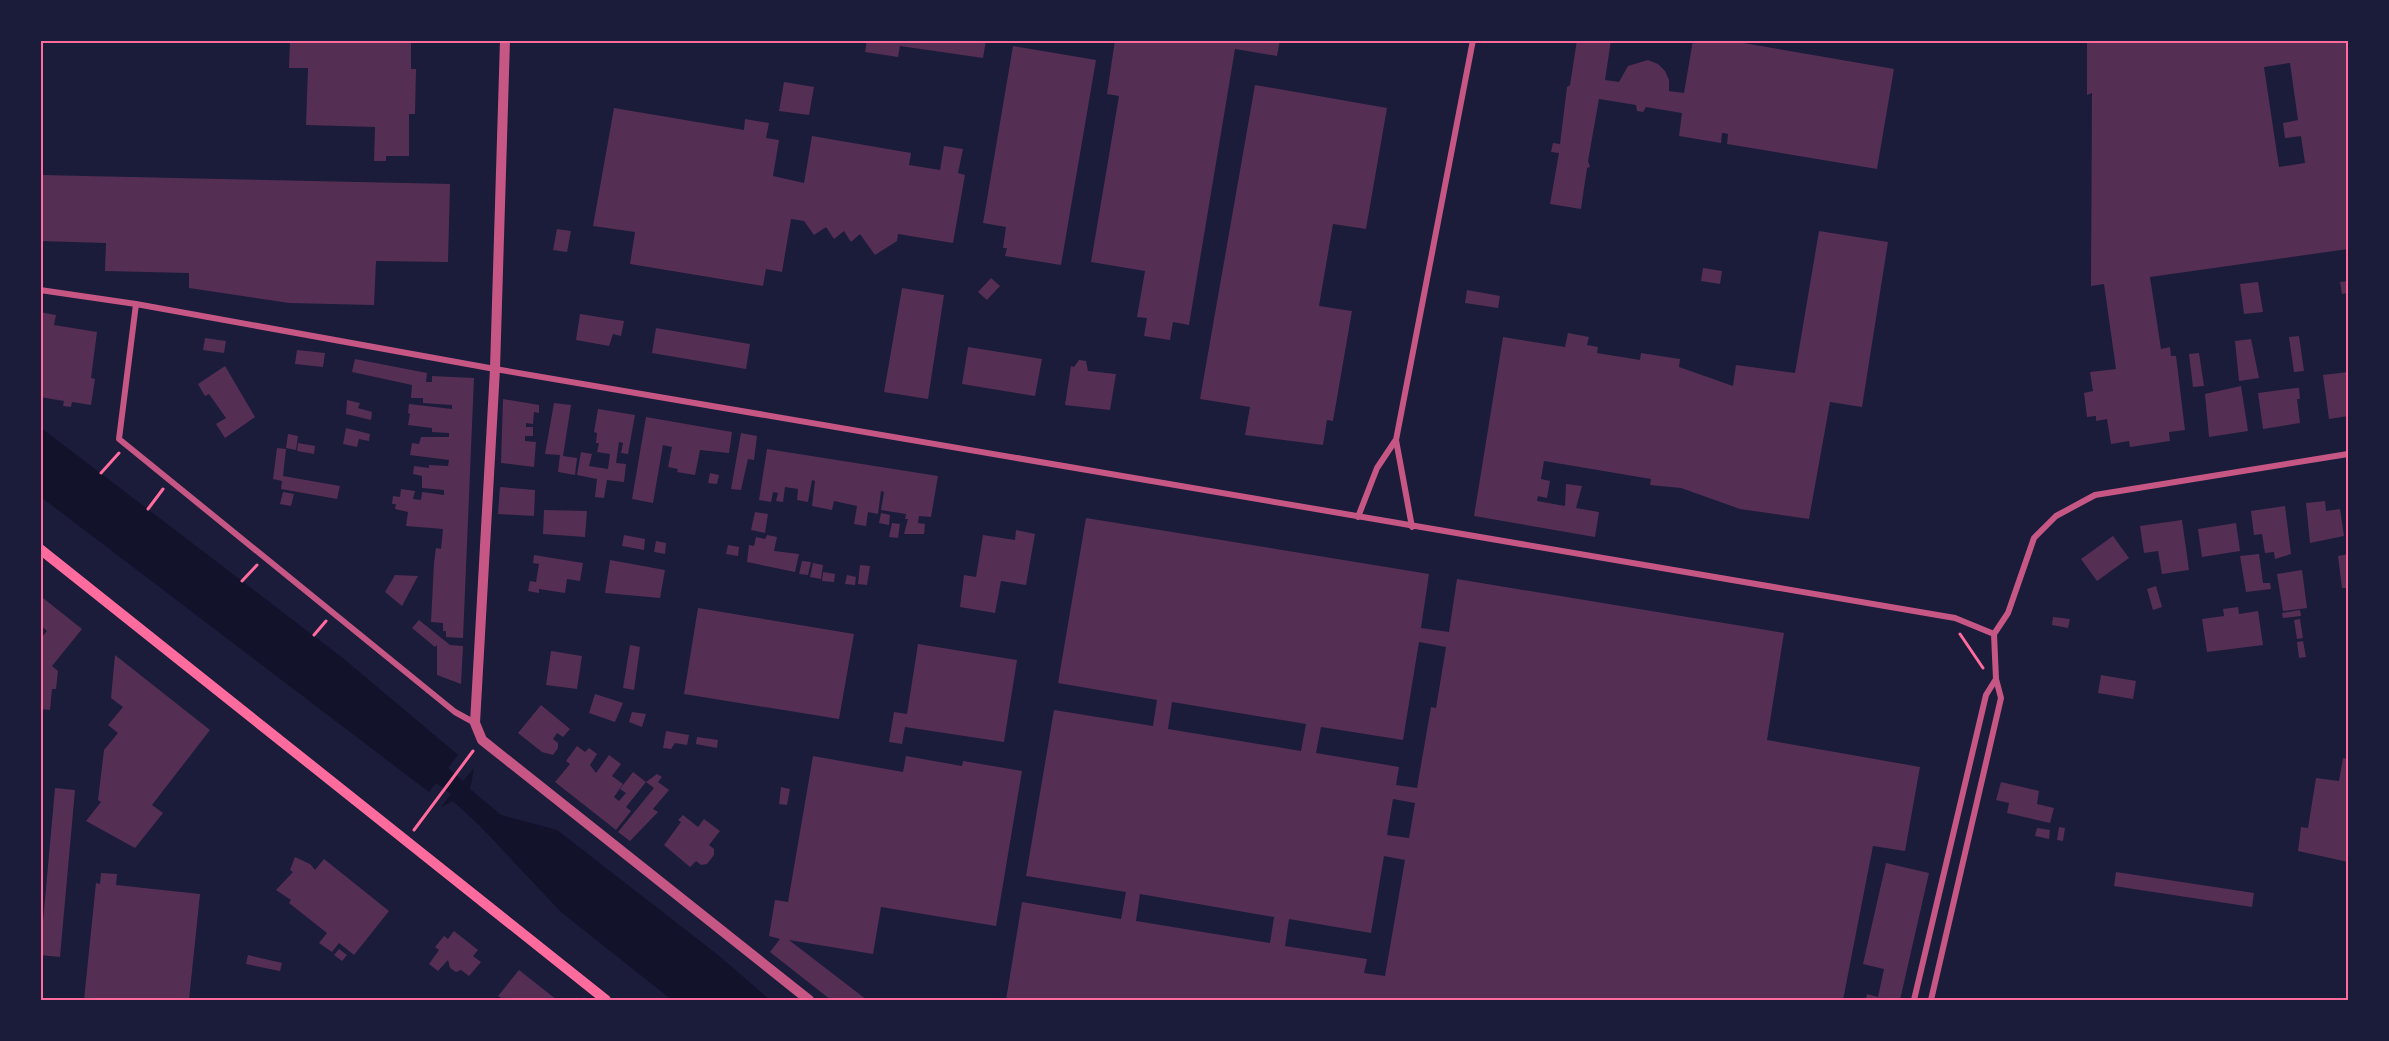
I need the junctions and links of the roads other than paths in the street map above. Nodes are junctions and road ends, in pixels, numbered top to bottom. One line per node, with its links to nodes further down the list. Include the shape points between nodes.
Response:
1 (505, 40): 5 (street)
2 (1473, 40): 6 (street)
3 (40, 290): 4 (street)
4 (136, 304): 5 (street); 13 (street, via 119,439 455,712)
5 (495, 369): 8 (street); 13 (street)
6 (1396, 440): 8 (street, via 1377,468); 9 (street)
7 (2349, 454): 11 (street, via 2095,495 2056,516 2034,538 2008,614)
8 (1358, 517): 9 (street)
9 (1412, 527): 11 (street, via 1955,618)
10 (40, 549): 14 (main road)
11 (1994, 634): 12 (street)
12 (1996, 679): 16 (street, via 1986,695); 17 (street, via 2001,698)
13 (475, 723): 15 (street, via 482,740)
14 (606, 1000)
15 (809, 1000)
16 (1914, 1000)
17 (1931, 1000)

